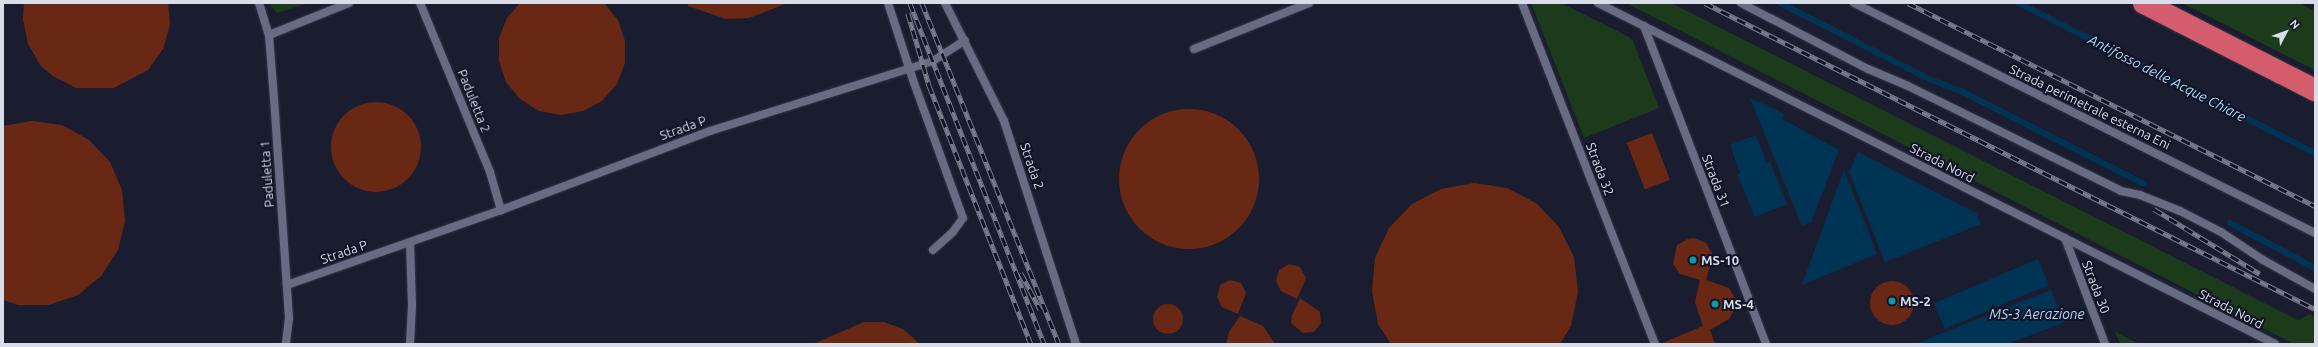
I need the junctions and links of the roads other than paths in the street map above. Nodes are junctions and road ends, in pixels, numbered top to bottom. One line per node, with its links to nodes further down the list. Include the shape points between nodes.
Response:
1 (259, 3): 13 (lane, Paduletta 1)
2 (349, 3): 13 (lane)
3 (420, 3): 18 (lane, Paduletta 2, via 490,172)
4 (888, 3): 16 (lane)
5 (945, 3): 14 (lane, Strada 2)
6 (1309, 3): 15 (lane)
7 (1522, 3): 28 (lane, Strada 32)
8 (1598, 3): 12 (lane, Strada Nord)
9 (1741, 3): 24 (lane, via 1868,69 1908,86 2121,191 2140,195 2221,232 2263,260)
10 (1854, 3): 19 (lane, Strada perimetrale esterna Eni)
11 (2144, 3): 17 (highway)
12 (1644, 26): 20 (lane, Strada Nord); 29 (lane, Strada 31)
13 (269, 35): 23 (lane, Paduletta 1)
14 (965, 40): 16 (lane, Strada P, via 933,61); 27 (lane, Strada 2, via 1004,121)
15 (1194, 49)
16 (909, 69): 18 (lane, Strada P, via 710,131); 22 (lane, via 964,218 953,232)
17 (2315, 90)
18 (501, 210): 21 (lane, Strada P)
19 (2315, 233)
20 (2065, 238): 30 (lane, Strada 30); 31 (lane, Strada Nord)
21 (410, 242): 23 (lane, Strada P); 26 (lane)
22 (932, 250)
23 (287, 285): 25 (lane, Paduletta 1, via 289,318)
24 (2315, 289)
25 (286, 344)
26 (410, 344)
27 (1076, 344)
28 (1655, 344)
29 (1766, 344)
30 (2105, 344)
31 (2275, 344)

